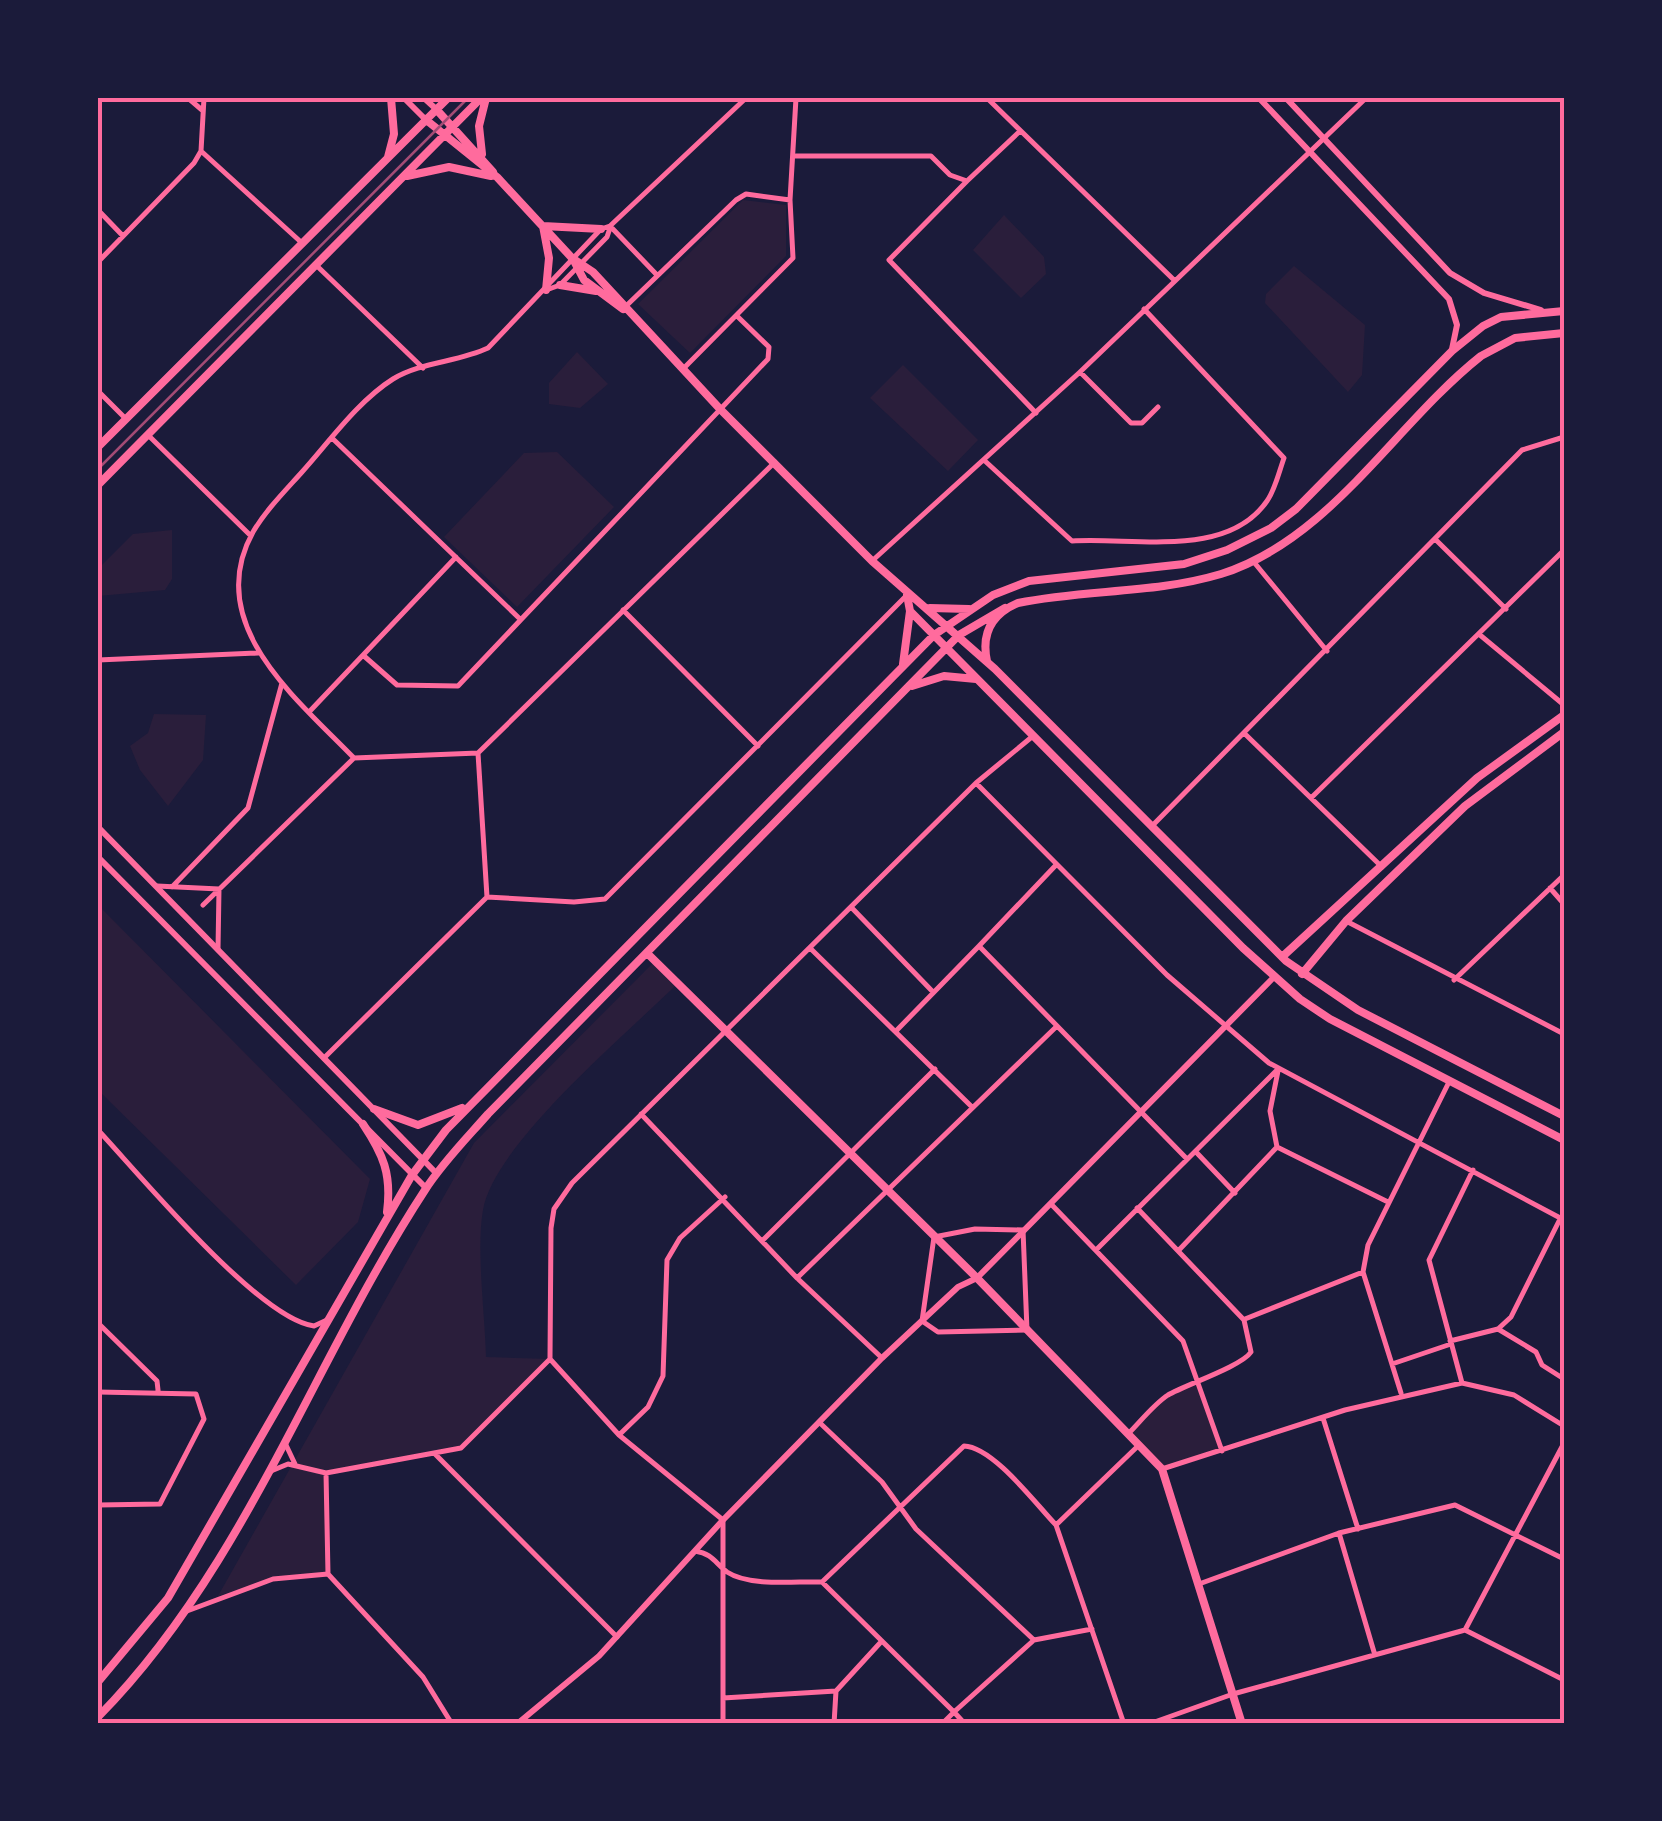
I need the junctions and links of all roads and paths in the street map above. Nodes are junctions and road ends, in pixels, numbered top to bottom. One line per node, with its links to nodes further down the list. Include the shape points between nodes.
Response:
1 (188, 98): 15 (street)
2 (204, 98): 15 (street)
3 (391, 98): 25 (main road, via 394,134)
4 (404, 98): 16 (street)
5 (424, 98): 14 (street)
6 (448, 98): 14 (main road)
7 (483, 98): 17 (main road); 24 (main road, via 478,135)
8 (746, 98): 32 (street)
9 (796, 98): 23 (street)
10 (987, 98): 18 (street)
11 (1259, 98): 22 (street)
12 (1286, 98): 20 (street)
13 (1366, 98): 20 (street)
14 (436, 109): 16 (main road); 17 (main road)
15 (202, 110): 21 (street)
16 (425, 119): 19 (main road); 25 (main road)
17 (454, 128): 19 (main road); 24 (main road)
18 (1018, 132): 28 (street); 39 (street)
19 (444, 138): 26 (main road); 27 (main road)
20 (1325, 138): 22 (street); 45 (street, via 1450,273 1484,293)
21 (201, 151): 33 (street, via 174,188); 34 (street)
22 (1312, 151): 39 (street); 49 (street, via 1449,299 1458,325)
23 (796, 156): 28 (street, via 930,156); 29 (street)
24 (484, 158): 27 (main road)
25 (387, 159): 34 (main road)
26 (403, 178): 27 (main road, via 448,167); 37 (main road)
27 (496, 178): 31 (main road)
28 (967, 181): 56 (street, via 889,260)
29 (790, 200): 38 (street, via 746,194); 47 (street, via 793,258)
30 (98, 210): 33 (street)
31 (543, 226): 32 (main road); 36 (main road); 41 (main road)
32 (605, 228): 36 (street); 38 (street)
33 (123, 236): 35 (street)
34 (302, 243): 57 (main road)
35 (98, 262)
36 (577, 263): 40 (street); 41 (street); 42 (main road); 43 (main road)
37 (316, 266): 50 (street); 58 (main road)
38 (657, 275): 43 (street)
39 (1174, 280): 44 (street)
40 (560, 285): 41 (street); 42 (main road)
41 (546, 290): 50 (street, via 488,348)
42 (596, 291): 43 (main road)
43 (623, 309): 51 (main road)
44 (1144, 309): 52 (street); 62 (street, via 1284,458 1268,500 1248,522 1202,541 1072,541)
45 (1541, 310): 46 (main road); 49 (main road, via 1501,317)
46 (1564, 311)
47 (737, 316): 51 (street); 55 (street, via 768,347 768,359)
48 (1564, 333): 70 (main road, via 1516,338 1481,356 1312,520)
49 (1452, 351): 74 (main road, via 1271,528 1184,564 1055,576)
50 (423, 368): 59 (street, via 394,379)
51 (682, 370): 55 (main road)
52 (1080, 372): 54 (street, via 1131,423 1142,423); 56 (street)
53 (98, 391): 57 (street)
54 (1158, 407)
55 (720, 409): 63 (main road); 78 (street)
56 (1036, 414): 62 (street)
57 (126, 419): 61 (main road)
58 (148, 435): 64 (main road); 65 (street)
59 (332, 438): 65 (street); 68 (street)
60 (1564, 438): 66 (street, via 1522,450)
61 (98, 446)
62 (985, 460): 69 (street)
63 (774, 462): 69 (main road); 76 (street)
64 (98, 485)
65 (251, 536): 85 (street, via 240,595)
66 (1436, 540): 75 (street); 84 (street)
67 (1564, 550): 75 (street)
68 (456, 558): 78 (street); 86 (street)
69 (872, 561): 71 (main road)
70 (1253, 561): 73 (main road, via 1153,590); 84 (street)
71 (907, 595): 72 (main road); 77 (main road); 99 (street)
72 (930, 608): 74 (main road); 79 (main road)
73 (1005, 608): 81 (main road); 88 (main road, via 988,630)
74 (969, 609): 79 (main road)
75 (1506, 609): 82 (street)
76 (622, 610): 99 (street); 100 (street)
77 (910, 611): 80 (main road); 89 (main road)
78 (520, 620): 86 (street, via 458,686 397,684)
79 (948, 624): 80 (main road); 81 (main road)
80 (934, 635): 83 (main road); 89 (main road)
81 (959, 635): 83 (main road); 88 (main road)
82 (1480, 635): 93 (street); 103 (street)
83 (946, 647): 90 (main road); 92 (main road)
84 (1327, 651): 97 (street)
85 (258, 653): 87 (street); 91 (street)
86 (364, 656): 94 (street)
87 (98, 660)
88 (987, 661): 104 (main road)
89 (902, 664): 137 (main road)
90 (980, 680): 92 (main road, via 934,677); 98 (main road)
91 (282, 683): 94 (street); 111 (street, via 248,808)
92 (896, 698): 122 (main road)
93 (1564, 705)
94 (310, 712): 101 (street)
95 (1564, 716): 108 (main road, via 1478,778)
96 (1564, 732): 118 (main road, via 1465,806)
97 (1244, 733): 103 (street); 104 (street)
98 (1035, 734): 102 (street); 125 (main road)
99 (758, 746): 114 (street, via 606,898)
100 (478, 753): 101 (street); 114 (street)
101 (354, 758): 113 (street)
102 (976, 783): 107 (street); 117 (street)
103 (1311, 798): 108 (street)
104 (1152, 826): 123 (main road)
105 (98, 827): 110 (street)
106 (98, 858): 143 (street)
107 (1057, 864): 119 (street); 128 (street, via 1166,975)
108 (1382, 867): 123 (main road)
109 (1564, 875): 112 (street)
110 (155, 886): 111 (street); 121 (street)
111 (172, 887): 113 (street)
112 (1550, 888): 115 (street); 126 (street)
113 (219, 889): 116 (street); 121 (street)
114 (487, 898): 133 (street)
115 (1564, 904)
116 (202, 905)
117 (851, 907): 120 (street); 127 (street)
118 (1346, 920): 124 (main road); 126 (street)
119 (978, 946): 127 (street); 129 (street)
120 (810, 948): 130 (street); 131 (street)
121 (218, 949): 133 (street)
122 (649, 955): 131 (main road); 153 (main road, via 488,1114)
123 (1282, 956): 124 (main road)
124 (1302, 974): 142 (main road)
125 (1274, 977): 128 (street); 136 (main road, via 1330,1019)
126 (1454, 980): 132 (street)
127 (934, 992): 130 (street)
128 (1227, 1024): 135 (street); 140 (street)
129 (1057, 1026): 138 (street); 140 (street)
130 (897, 1030): 134 (street)
131 (725, 1031): 141 (street); 149 (main road)
132 (1564, 1034)
133 (324, 1058): 139 (street)
134 (934, 1069): 138 (street); 149 (street)
135 (1278, 1069): 146 (street); 147 (street, via 1270,1111); 148 (street)
136 (1449, 1081): 145 (main road); 146 (street)
137 (471, 1104): 139 (main road, via 418,1124); 151 (main road)
138 (972, 1106): 156 (street)
139 (374, 1109): 151 (street)
140 (1140, 1112): 150 (street); 160 (street)
141 (642, 1114): 158 (street); 180 (street, via 554,1209)
142 (1564, 1116)
143 (363, 1124): 154 (street); 162 (main road, via 384,1156 390,1181)
144 (98, 1130): 172 (street, via 244,1283 300,1324)
145 (1564, 1140)
146 (1417, 1142): 152 (street); 159 (street)
147 (1277, 1147): 157 (street); 159 (street)
148 (1195, 1151): 150 (street); 157 (street)
149 (850, 1154): 156 (main road); 166 (street)
150 (1187, 1159): 161 (street)
151 (422, 1160): 153 (street); 154 (main road)
152 (1474, 1170): 163 (street); 178 (street, via 1430,1248 1429,1271)
153 (437, 1174): 155 (main road)
154 (412, 1175): 155 (street); 162 (main road)
155 (426, 1188): 193 (main road)
156 (888, 1191): 165 (main road); 170 (street)
157 (1236, 1193): 168 (street)
158 (724, 1198): 166 (street); 192 (street, via 680,1238 667,1260 663,1376 648,1407)
159 (1388, 1202): 169 (street)
160 (1050, 1204): 164 (street); 167 (street)
161 (1138, 1208): 167 (street); 168 (street)
162 (386, 1219): 172 (main road)
163 (1562, 1219): 176 (street, via 1511,1317)
164 (1024, 1230): 165 (street); 171 (street); 177 (street)
165 (934, 1237): 171 (main road); 174 (street)
166 (762, 1241): 170 (street)
167 (1095, 1250): 184 (street, via 1183,1342)
168 (1179, 1250): 173 (street)
169 (1363, 1272): 173 (street); 181 (street)
170 (797, 1278): 179 (street)
171 (976, 1278): 174 (street); 177 (main road)
172 (327, 1320): 223 (main road, via 168,1598)
173 (1244, 1320): 184 (street, via 1247,1358 1206,1374)
174 (922, 1321): 177 (street, via 938,1332); 179 (street)
175 (98, 1323): 185 (street, via 157,1381)
176 (1498, 1329): 178 (street); 182 (street)
177 (1026, 1330): 191 (main road)
178 (1450, 1342): 181 (street); 183 (street)
179 (882, 1358): 189 (street)
180 (550, 1359): 192 (street); 197 (street, via 461,1448)
181 (1392, 1364): 187 (street)
182 (1564, 1379)
183 (1462, 1383): 187 (street); 190 (street, via 1514,1395)
184 (1198, 1385): 191 (street, via 1168,1395); 196 (street)
185 (158, 1390): 186 (street); 202 (street, via 196,1394 204,1419 160,1504)
186 (98, 1392)
187 (1401, 1394): 188 (street)
188 (1323, 1418): 196 (street); 206 (street)
189 (820, 1423): 203 (street); 204 (street)
190 (1564, 1426)
191 (1128, 1434): 195 (main road)
192 (619, 1435): 204 (street)
193 (286, 1438): 198 (street); 201 (main road)
194 (1564, 1443): 208 (street)
195 (1139, 1446): 199 (main road); 205 (street)
196 (1222, 1451): 199 (street)
197 (436, 1455): 200 (street); 218 (street)
198 (295, 1464): 200 (street); 201 (street)
199 (1162, 1469): 214 (main road)
200 (326, 1473): 212 (street)
201 (266, 1475): 215 (main road)
202 (98, 1505)
203 (899, 1507): 205 (street, via 951,1456 975,1446); 213 (street); 219 (street)
204 (723, 1520): 209 (street); 211 (street)
205 (1056, 1524): 216 (street)
206 (1358, 1528): 207 (street); 208 (street, via 1454,1504)
207 (1338, 1533): 214 (street); 221 (street)
208 (1514, 1535): 210 (street); 217 (street)
209 (695, 1551): 211 (street); 218 (street)
210 (1564, 1559)
211 (726, 1571): 213 (street, via 747,1579); 226 (street)
212 (328, 1574): 215 (street, via 273,1578); 229 (street, via 422,1677)
213 (822, 1582): 220 (street)
214 (1199, 1584): 225 (main road)
215 (187, 1611): 228 (main road)
216 (1092, 1629): 219 (street); 235 (street)
217 (1465, 1630): 221 (street); 222 (street)
218 (617, 1637): 230 (street)
219 (1034, 1640): 227 (street)
220 (880, 1643): 224 (street); 227 (street)
221 (1374, 1652): 225 (street)
222 (1564, 1680)
223 (98, 1682)
224 (836, 1691): 226 (street); 232 (street)
225 (1233, 1694): 236 (street); 237 (main road)
226 (722, 1698): 231 (street)
227 (954, 1712): 233 (street); 234 (street)
228 (98, 1717)
229 (452, 1724)
230 (517, 1724)
231 (723, 1724)
232 (834, 1724)
233 (942, 1724)
234 (965, 1724)
235 (1124, 1724)
236 (1148, 1724)
237 (1242, 1724)

